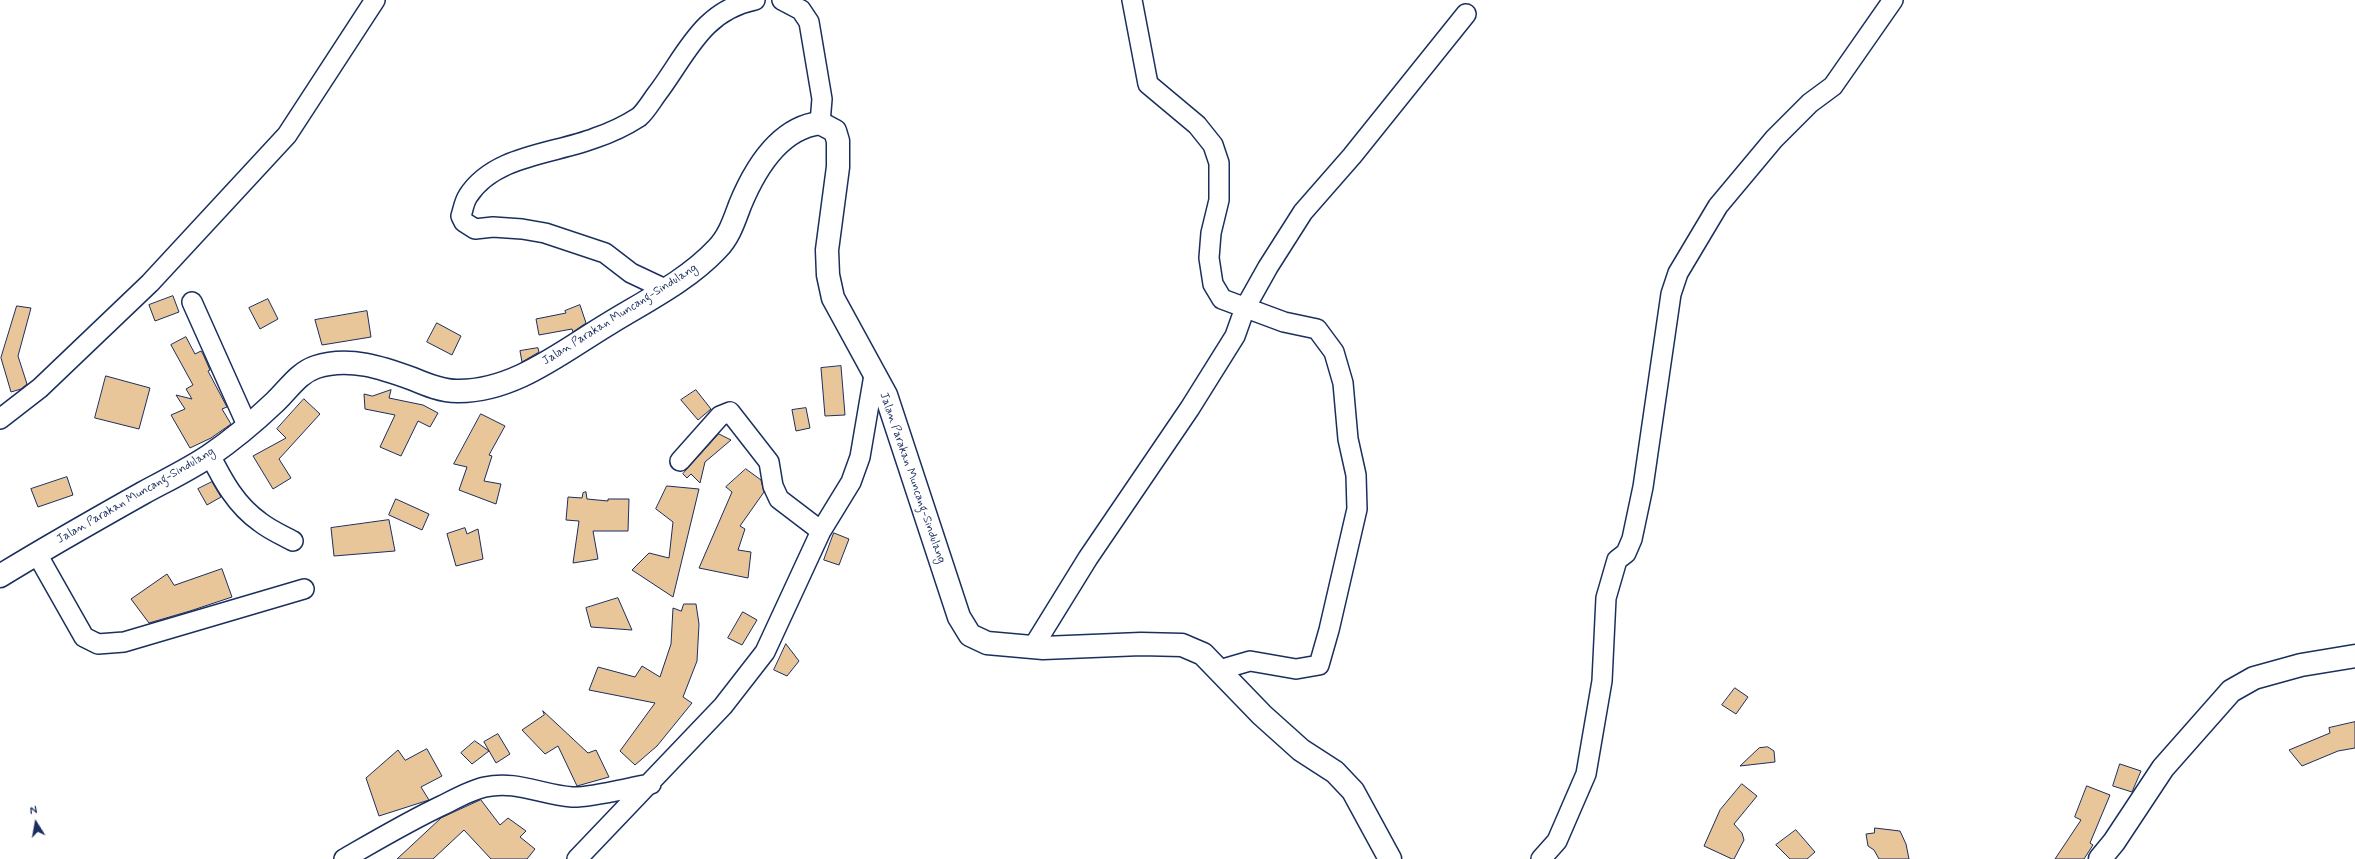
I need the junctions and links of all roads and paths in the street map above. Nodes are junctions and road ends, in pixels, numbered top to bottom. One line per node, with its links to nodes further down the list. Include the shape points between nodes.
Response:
1 (375, 0): 13 (street, via 287,135 150,283 40,388)
2 (755, 0): 9 (street, via 743,2 725,11 706,26 690,43 666,82 640,116 594,139 536,154 500,168 467,196 461,216 464,222 475,229 522,228 545,233 605,253 631,273)
3 (782, 0): 6 (street)
4 (1132, 0): 11 (street, via 1148,84 1197,125 1213,145 1219,163 1218,200 1210,233 1213,284 1222,299)
5 (1893, 0): 29 (street, via 1833,86 1810,103 1774,139 1718,206 1678,273 1671,294 1643,487 1632,539 1626,553 1617,560 1606,598 1602,681 1586,774 1558,842)
6 (808, 7): 8 (street, via 822,99)
7 (1466, 14): 11 (street, via 1352,156 1303,212)
8 (820, 123): 9 (street, Jalan Parakan Muncang-Sindulang, via 801,128 785,138 767,156 751,181 731,228 720,246 708,259); 12 (street, Jalan Parakan Muncang-Sindulang, via 835,131 838,141 838,167 827,250 828,275 833,298)
9 (665, 289): 14 (street, Jalan Parakan Muncang-Sindulang, via 517,379 483,389 454,391 430,386 386,369 361,364 331,364 304,372)
10 (192, 302): 14 (street)
11 (1245, 308): 22 (street, via 1235,336 1190,408 1088,558); 24 (street, via 1284,322 1317,329 1334,352 1343,383 1348,439 1356,475 1357,508 1319,665 1296,669 1250,661)
12 (874, 375): 17 (street, via 860,456 851,482); 22 (street, Jalan Parakan Muncang-Sindulang, via 886,395 959,617 970,635 987,643)
13 (0, 419)
14 (247, 425): 15 (street, Jalan Parakan Muncang-Sindulang)
15 (210, 455): 18 (street, via 226,486 241,506 261,523); 19 (street, Jalan Parakan Muncang-Sindulang)
16 (680, 461): 17 (street, via 720,416 730,412 769,462 773,486 780,499)
17 (821, 531): 25 (street, via 765,652 723,706)
18 (293, 541)
19 (37, 554): 20 (street, Jalan Parakan Muncang-Sindulang); 21 (street, via 84,636 98,644 124,642)
20 (0, 576)
21 (304, 589)
22 (1033, 647): 24 (street, Jalan Parakan Muncang-Sindulang, via 1182,645 1203,654)
23 (2355, 656): 30 (street, via 2301,665 2254,678 2231,691 2163,768)
24 (1219, 670): 28 (street, Jalan Parakan Muncang-Sindulang, via 1268,720 1302,750 1335,772 1353,791)
25 (650, 784): 26 (street, via 574,797 547,793 528,786 486,787 407,822); 27 (street)
26 (344, 859)
27 (576, 859)
28 (1390, 859)
29 (1541, 859)
30 (2100, 859)

